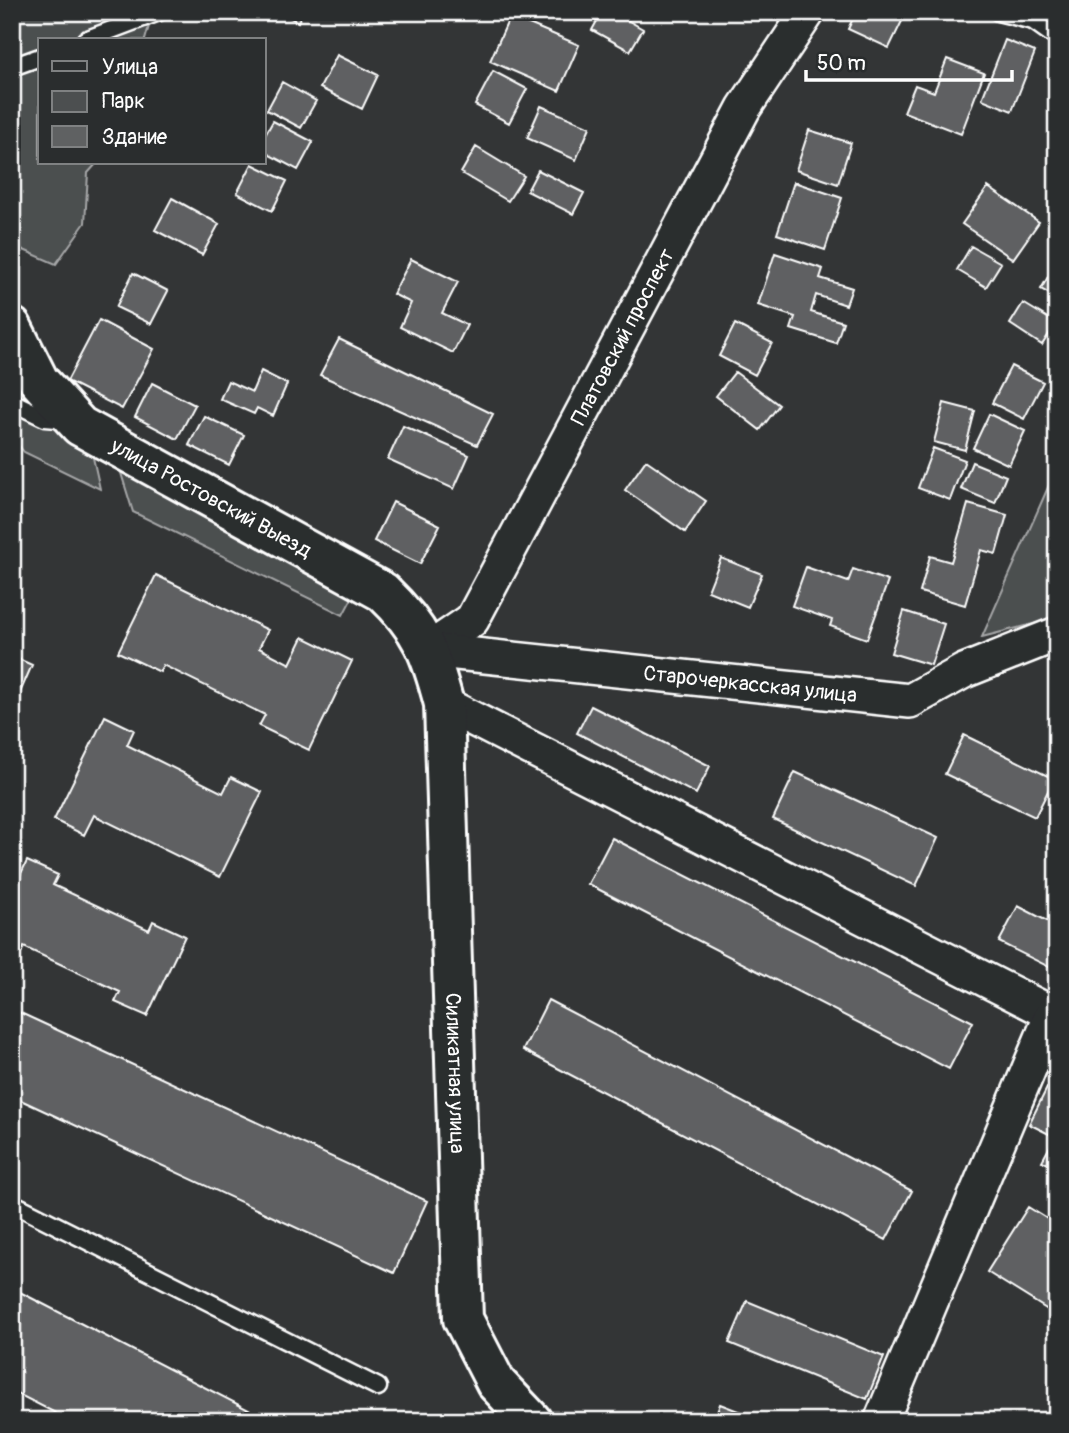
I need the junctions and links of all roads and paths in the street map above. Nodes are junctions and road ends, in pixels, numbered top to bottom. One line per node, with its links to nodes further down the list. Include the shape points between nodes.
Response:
1 (159, 12): 4 (lane)
2 (808, 12): 12 (street, Платовский проспект, via 744,108 472,620)
3 (998, 12): 5 (lane, via 1033,20)
4 (90, 38)
5 (1057, 38)
6 (38, 58): 7 (lane)
7 (12, 68)
8 (12, 327): 10 (street, улица Ростовский Выезд, via 39,381)
9 (12, 402): 10 (lane, via 45,418)
10 (75, 420): 12 (street, улица Ростовский Выезд, via 383,592 416,626)
11 (1057, 634): 12 (street, Старочеркасская улица, via 964,671 910,701)
12 (428, 650): 13 (street, Силикатная улица)
13 (444, 704): 14 (street); 17 (street, Силикатная улица, via 463,1319 496,1383)
14 (1054, 1015): 18 (street)
15 (12, 1203): 16 (lane)
16 (378, 1387)
17 (532, 1421)
18 (881, 1421)

